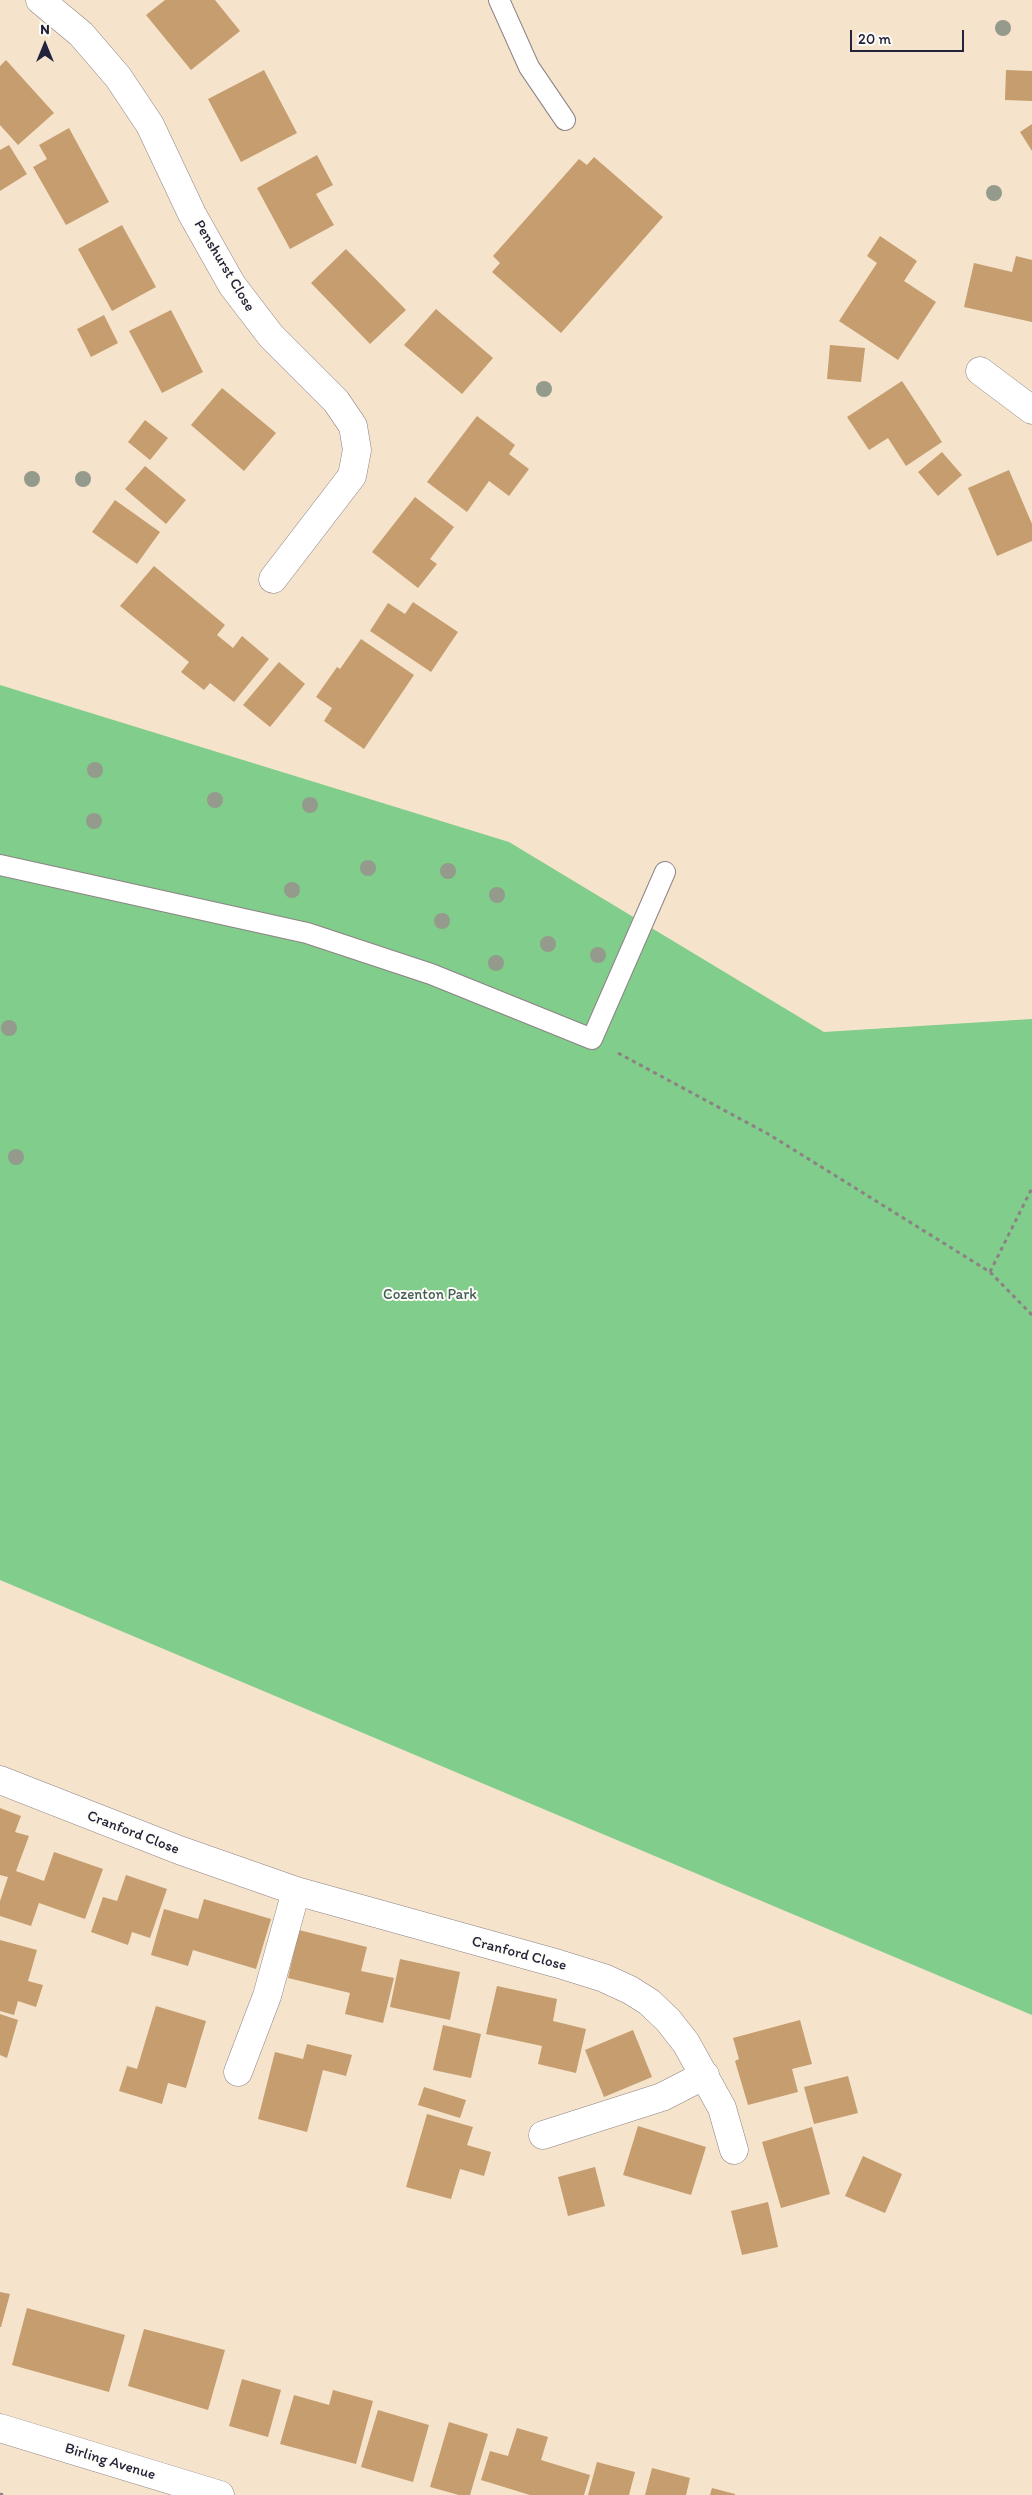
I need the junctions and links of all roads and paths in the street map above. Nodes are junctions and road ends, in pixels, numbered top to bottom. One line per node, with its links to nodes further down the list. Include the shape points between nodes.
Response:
1 (40, 0): 6 (street, Penshurst Close, via 81,34 118,77 150,125 192,214 232,285 271,336 336,401 353,426 357,450 352,476)
2 (499, 0): 3 (lane, via 529,67)
3 (565, 120)
4 (980, 371): 5 (street)
5 (1032, 410)
6 (273, 579)
7 (0, 865): 9 (lane, via 307,933 431,974)
8 (665, 872): 9 (lane)
9 (592, 1039): 11 (path, via 770,1135)
10 (1032, 1188): 11 (path)
11 (990, 1272): 12 (path)
12 (1032, 1315)
13 (0, 1780): 14 (street, Cranford Close, via 170,1847)
14 (296, 1891): 15 (street, via 267,1996); 16 (street, Cranford Close, via 604,1978 649,2002 668,2020)
15 (238, 2072)
16 (705, 2074): 17 (street, via 662,2097); 18 (street, Cranford Close, via 722,2108)
17 (543, 2135)
18 (734, 2150)
19 (0, 2428): 20 (street, Birling Avenue)
20 (220, 2495)

